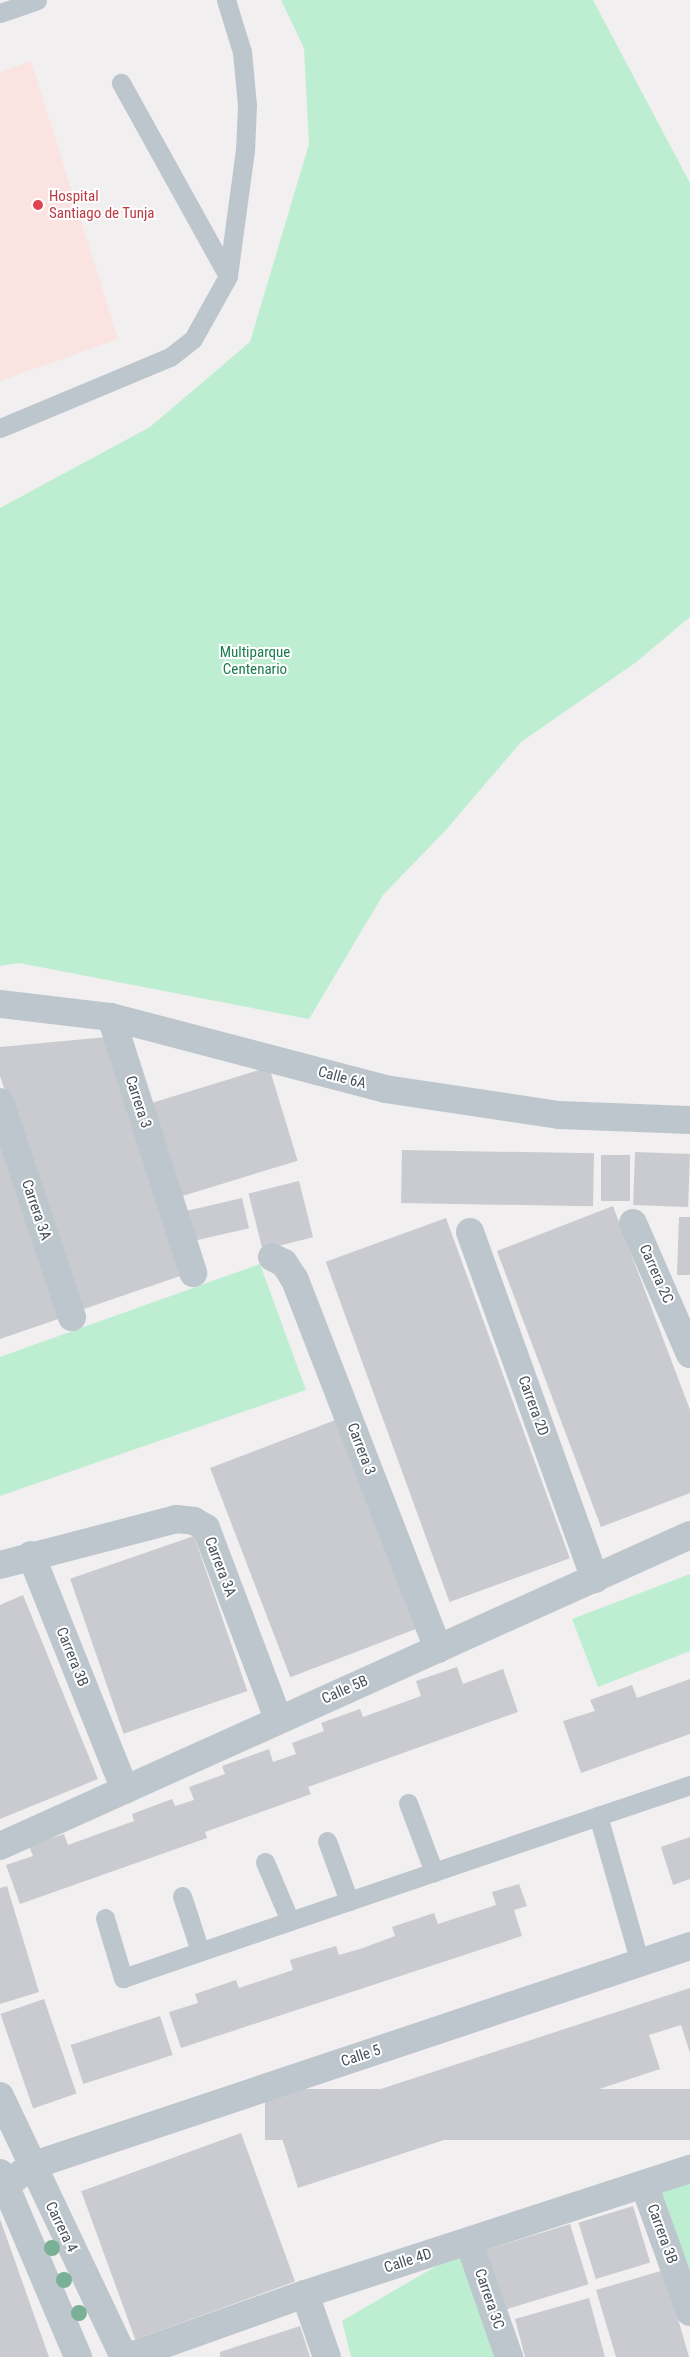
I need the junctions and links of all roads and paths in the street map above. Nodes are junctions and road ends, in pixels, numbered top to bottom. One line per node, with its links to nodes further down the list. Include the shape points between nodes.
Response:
1 (37, 0): 3 (lane)
2 (226, 0): 5 (lane, via 242,52 247,105 245,150)
3 (0, 13)
4 (121, 83): 5 (lane)
5 (228, 276): 6 (lane, via 193,339 170,357)
6 (0, 428)
7 (0, 1004): 8 (street, Calle 6A)
8 (112, 1017): 10 (street, Calle 6A, via 385,1089 559,1115); 14 (street, Carrera 3)
9 (0, 1102): 16 (street, Carrera 3A)
10 (690, 1120)
11 (633, 1223): 15 (street, Carrera 2C)
12 (470, 1232): 21 (street, Carrera 2D)
13 (272, 1258): 22 (street, Carrera 3, via 284,1263 295,1280)
14 (192, 1273)
15 (681, 1306): 17 (street, Carrera 2C)
16 (72, 1317)
17 (690, 1354)
18 (690, 1534): 21 (street, Calle 5B)
19 (31, 1555): 20 (street); 23 (street, Carrera 3A, via 176,1519 194,1521 206,1528); 25 (street, Carrera 3B)
20 (0, 1565)
21 (595, 1580): 22 (street, Calle 5B)
22 (438, 1649): 23 (street, Calle 5B)
23 (278, 1719): 25 (street, Calle 5B)
24 (690, 1785): 27 (lane)
25 (124, 1790): 29 (street, Calle 5B)
26 (408, 1804): 31 (lane)
27 (598, 1816): 31 (lane); 38 (lane)
28 (326, 1841): 33 (lane)
29 (0, 1846)
30 (265, 1862): 35 (lane)
31 (434, 1872): 33 (lane)
32 (182, 1896): 37 (lane)
33 (349, 1901): 35 (lane)
34 (105, 1918): 37 (lane, via 123,1978)
35 (290, 1921): 37 (lane)
36 (690, 1946): 38 (street, Calle 5)
37 (200, 1951)
38 (640, 1963): 41 (street, Calle 5)
39 (0, 2096): 41 (street, Carrera 4)
40 (0, 2160): 41 (street, Calle 5)
41 (31, 2166): 43 (street, Calle 5); 49 (street, Carrera 4)
42 (690, 2169): 44 (street, Calle 4D)
43 (2, 2184): 48 (street)
44 (644, 2184): 45 (street, Calle 4D); 47 (street, Carrera 3B)
45 (469, 2242): 46 (street, Calle 4D); 52 (street, Carrera 3C)
46 (305, 2294): 50 (street, Calle 4D); 51 (street)
47 (690, 2312)
48 (78, 2357)
49 (124, 2357)
50 (128, 2357)
51 (327, 2357)
52 (509, 2357)

